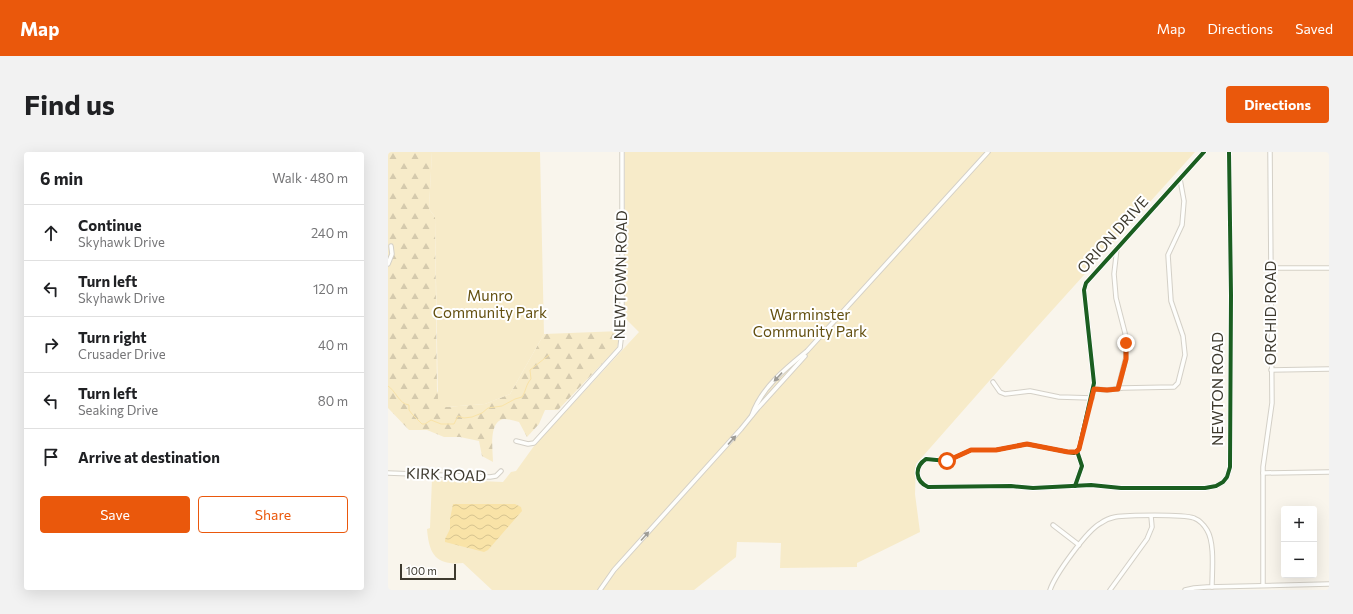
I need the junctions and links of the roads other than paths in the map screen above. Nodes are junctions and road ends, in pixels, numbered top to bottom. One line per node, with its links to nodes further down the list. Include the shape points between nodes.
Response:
1 (622, 152): 18 (street, NEWTOWN ROAD, via 620,348 534,443)
2 (988, 152): 31 (street, one-way to 2, via 619,565 741,430 762,396 790,364 807,351)
3 (1204, 152): 6 (street, ORION DRIVE)
4 (1229, 152): 24 (street, NEWTON ROAD, via 1231,303 1230,457 1227,477 1220,484 1205,488)
5 (1270, 152): 10 (street, ORCHID ROAD)
6 (1180, 179): 8 (street, ORION DRIVE); 16 (street, via 1184,201 1182,225 1168,254 1171,301 1183,336 1184,355 1178,383 1175,387)
7 (391, 246): 9 (street, via 392,254)
8 (1117, 248): 15 (street, ORION DRIVE, via 1087,280 1084,287); 16 (street, via 1114,274 1116,298 1125,333 1126,357)
9 (388, 264)
10 (1271, 268): 11 (street); 13 (street, ORCHID ROAD)
11 (1329, 268)
12 (1329, 369): 13 (street)
13 (1271, 370): 23 (street, ORCHID ROAD, via 1272,403)
14 (992, 382): 17 (street, via 1005,394 1030,391 1059,397)
15 (1094, 389): 16 (street); 17 (street, ORION DRIVE)
16 (1118, 389)
17 (1092, 398): 19 (street, ORION DRIVE, via 1079,449)
18 (516, 441)
19 (1076, 452): 24 (street, via 1082,466); 24 (street, NEWTON ROAD, via 1027,444 996,450 971,450 949,460 926,459 918,473 921,483 928,487)
20 (501, 471): 22 (street, KIRK ROAD, via 490,477)
21 (1329, 472): 23 (street)
22 (388, 473)
23 (1263, 473): 29 (street, ORCHID ROAD)
24 (1075, 486)
25 (1151, 516): 27 (street, via 1108,519 1092,529); 30 (street, via 1188,516 1204,526 1211,542); 33 (street, via 1152,527 1147,539)
26 (1053, 525): 27 (street)
27 (1079, 545): 32 (street)
28 (1329, 584): 29 (street)
29 (1263, 585): 30 (street)
30 (1212, 587): 34 (street)
31 (600, 590)
32 (1050, 590)
33 (1110, 590)
34 (1185, 590)

